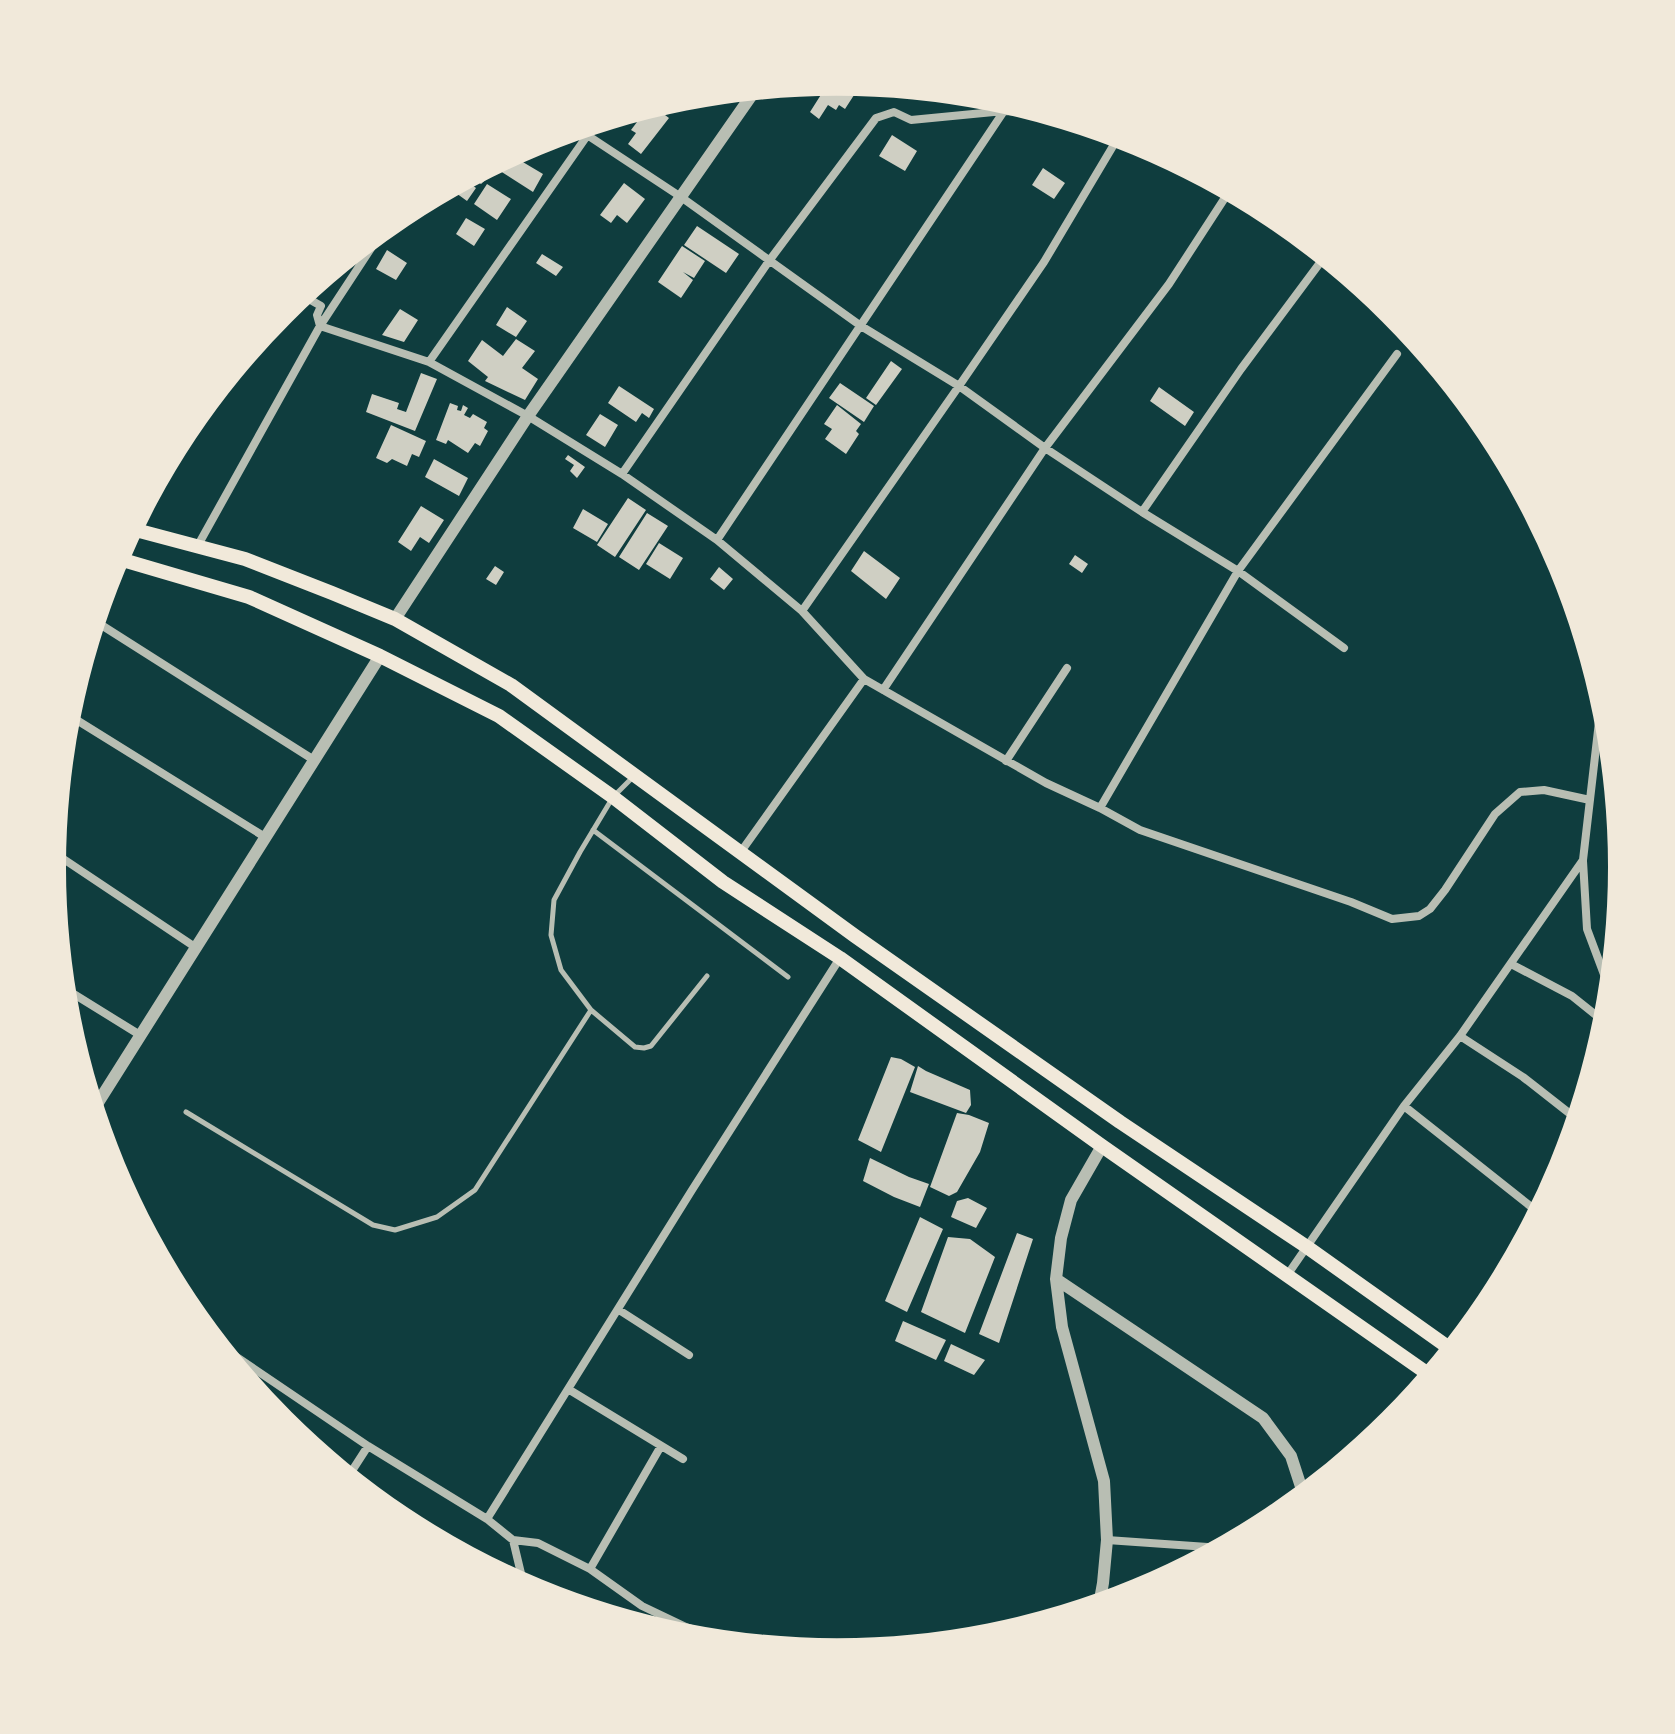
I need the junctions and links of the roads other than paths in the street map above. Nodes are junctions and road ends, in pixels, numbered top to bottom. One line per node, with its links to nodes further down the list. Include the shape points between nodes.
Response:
1 (748, 101): 7 (street)
2 (995, 112): 10 (street, via 911,120 894,112 876,118)
3 (1002, 114): 14 (street)
4 (590, 136): 7 (street)
5 (586, 137): 16 (street)
6 (1113, 146): 17 (street, via 1044,262)
7 (681, 197): 10 (street); 18 (street)
8 (1224, 200): 19 (street, via 1169,284)
9 (365, 257): 13 (street)
10 (769, 261): 14 (street); 20 (street)
11 (1319, 265): 21 (street)
12 (313, 301): 13 (street, via 321,306)
13 (320, 326): 16 (street); 24 (street)
14 (861, 326): 17 (street); 23 (street)
15 (1397, 354): 26 (street)
16 (429, 362): 18 (street)
17 (959, 386): 19 (street); 27 (street)
18 (528, 416): 20 (street); 28 (street)
19 (1045, 448): 21 (street); 34 (street)
20 (622, 474): 23 (street)
21 (1142, 512): 26 (street)
22 (143, 532): 24 (main road)
23 (717, 540): 27 (street)
24 (197, 547): 28 (main road, via 245,559)
25 (130, 562): 31 (main road, via 249,597)
26 (1238, 571): 30 (street); 42 (street)
27 (802, 611): 33 (street)
28 (395, 619): 39 (main road, via 511,685)
29 (104, 627): 37 (street)
30 (1344, 648)
31 (380, 656): 37 (street); 40 (main road, via 499,716)
32 (1067, 668): 38 (street)
33 (864, 679): 34 (street); 45 (street)
34 (883, 690): 38 (street)
35 (80, 722): 44 (street)
36 (1599, 748): 41 (street)
37 (314, 760): 44 (street)
38 (1006, 761): 42 (street)
39 (634, 776): 40 (lane); 45 (main road)
40 (613, 797): 43 (lane); 49 (main road, via 723,882)
41 (1590, 800): 42 (street, via 1544,790 1520,792 1495,814 1430,909 1392,919 1140,830); 46 (street)
42 (1100, 808)
43 (593, 830): 53 (lane); 55 (lane, via 554,900 551,935 561,970)
44 (265, 837): 48 (street)
45 (740, 853): 65 (main road, via 1120,1122)
46 (1583, 860): 50 (street); 51 (street, via 1587,929)
47 (66, 861): 48 (street)
48 (195, 947): 57 (street)
49 (840, 958): 63 (main road); 68 (street)
50 (1511, 964): 56 (street); 58 (street)
51 (1602, 969)
52 (707, 976): 55 (lane, via 651,1046 635,1047)
53 (788, 977)
54 (78, 996): 57 (street)
55 (591, 1010): 61 (lane, via 475,1190 437,1217 395,1230 373,1225)
56 (1595, 1014)
57 (140, 1035): 59 (street)
58 (1460, 1036): 60 (street); 62 (street)
59 (101, 1097)
60 (1404, 1106): 64 (street); 65 (street)
61 (186, 1112)
62 (1569, 1113)
63 (1102, 1146): 66 (main road); 67 (street, via 1071,1200)
64 (1530, 1206)
65 (1307, 1247): 66 (street); 69 (main road)
66 (1288, 1274): 71 (main road)
67 (1056, 1279): 78 (street, via 1263,1418 1291,1456); 81 (street, via 1062,1327 1104,1481)
68 (619, 1310): 70 (street); 73 (street)
69 (1444, 1344)
70 (689, 1355)
71 (1423, 1370)
72 (256, 1374): 74 (street)
73 (568, 1389): 75 (street); 79 (street)
74 (368, 1446): 77 (street); 79 (street)
75 (661, 1446): 76 (street); 83 (street)
76 (683, 1459)
77 (354, 1468)
78 (1300, 1484)
79 (487, 1519): 80 (street)
80 (513, 1540): 83 (street, via 538,1543); 84 (street)
81 (1107, 1540): 82 (street); 85 (street)
82 (1202, 1547)
83 (590, 1569): 86 (street)
84 (520, 1570)
85 (1101, 1592)
86 (672, 1620)

